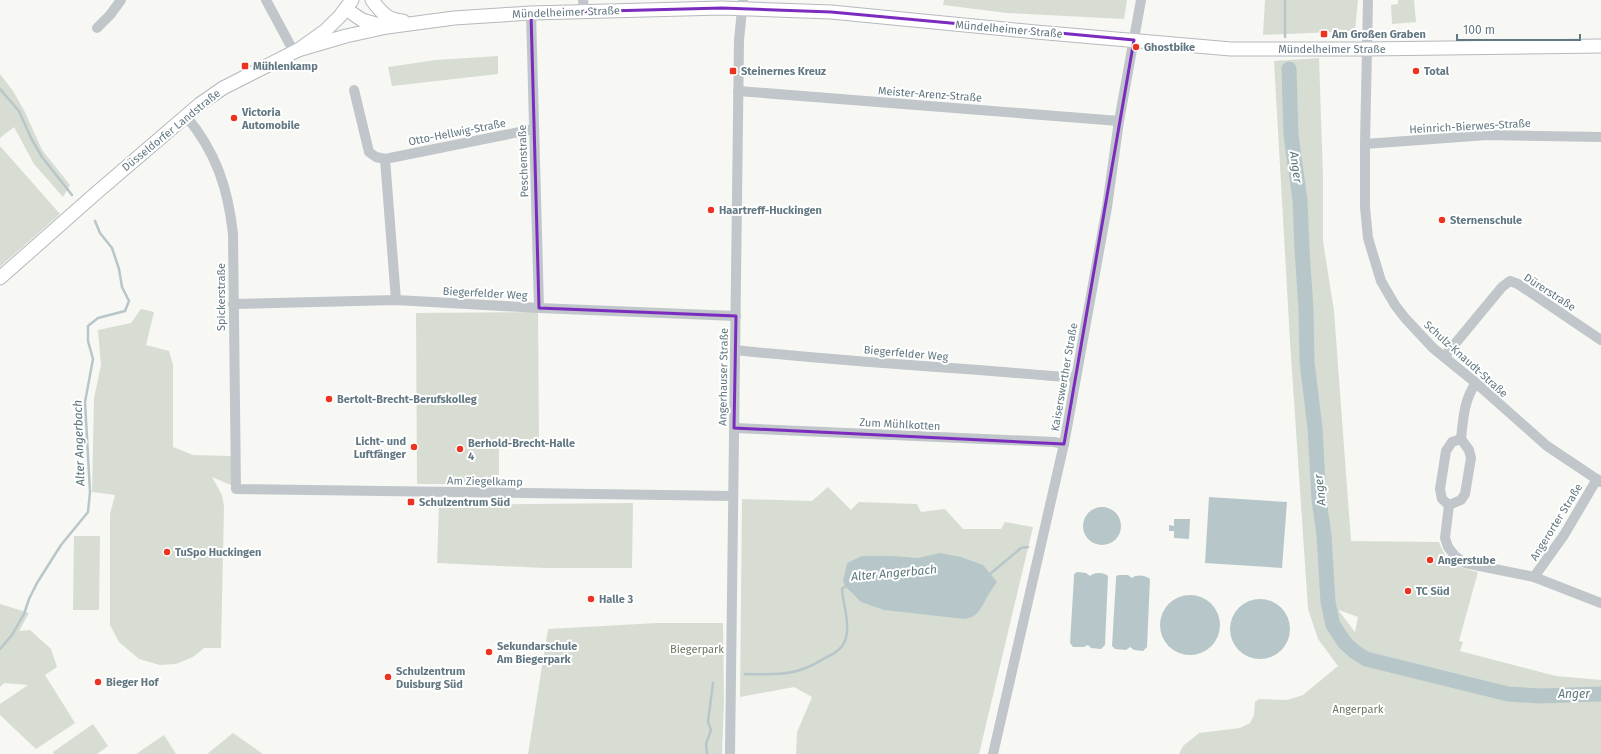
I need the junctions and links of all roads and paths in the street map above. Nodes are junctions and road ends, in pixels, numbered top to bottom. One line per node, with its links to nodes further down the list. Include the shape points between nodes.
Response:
1 (121, 0): 12 (street)
2 (266, 0): 16 (street)
3 (372, 0): 10 (main road, Mündelheimer Straße, via 388,18)
4 (1141, 0): 13 (street, Kaiserswerther Straße)
5 (1368, 0): 15 (street, Schulz-Knaudt-Straße)
6 (742, 4): 8 (main road, Mündelheimer Straße, via 668,9); 13 (main road, Mündelheimer Straße); 18 (street, Angerhauser Straße, via 739,25)
7 (349, 5): 11 (main road, Mündelheimer Straße, via 362,20); 16 (main road, Düsseldorfer Landstraße, via 326,30)
8 (583, 6): 9 (main road, Mündelheimer Straße)
9 (531, 13): 10 (main road, Mündelheimer Straße); 21 (street, Peschenstraße)
10 (417, 22): 11 (main road, Mündelheimer Straße)
11 (387, 26): 16 (main road, Mündelheimer Straße)
12 (98, 28)
13 (1134, 40): 15 (main road, Mündelheimer Straße, via 1231,49); 20 (street, Kaiserswerther Straße)
14 (1601, 46): 15 (main road, Mündelheimer Straße)
15 (1367, 49): 23 (street, Schulz-Knaudt-Straße)
16 (296, 51): 19 (main road, Düsseldorfer Landstraße, via 223,88)
17 (354, 90): 24 (street, via 369,152)
18 (738, 91): 20 (street, Meister-Arenz-Straße); 29 (street, Angerhauser Straße)
19 (186, 116): 25 (main road, Düsseldorfer Landstraße); 27 (street, Spickerstraße, via 206,144 224,184 230,207 233,234)
20 (1119, 121): 33 (street, Kaiserswerther Straße)
21 (534, 129): 24 (street, Otto-Hellwig-Straße); 28 (street, Peschenstraße)
22 (1601, 137): 23 (street, Heinrich-Bierwes-Straße, via 1487,135)
23 (1365, 144): 32 (street, Schulz-Knaudt-Straße, via 1366,222 1376,268 1387,292 1402,314)
24 (385, 159): 26 (street)
25 (0, 278)
26 (396, 300): 27 (street, Biegerfelder Weg); 28 (street, Biegerfelder Weg)
27 (233, 304): 39 (street, Spickerstraße)
28 (539, 308): 29 (street, Biegerfelder Weg)
29 (736, 316): 31 (street, Angerhauser Straße)
30 (1601, 340): 32 (street, Dürerstraße, via 1510,281 1502,287)
31 (735, 350): 33 (street, Biegerfelder Weg); 35 (street, Angerhauser Straße)
32 (1444, 357): 34 (street, Schulz-Knaudt-Straße)
33 (1076, 378): 37 (street, Kaiserswerther Straße)
34 (1476, 383): 36 (street, via 1466,400); 38 (street, Schulz-Knaudt-Straße, via 1547,446)
35 (734, 428): 37 (street, Zum Mühlkotten); 40 (street, Angerhauser Straße)
36 (1461, 440): 41 (street, via 1469,450 1471,458 1465,494 1461,500); 41 (street, via 1452,442 1446,452 1440,489 1442,499)
37 (1064, 444): 45 (street, Kaiserswerther Straße)
38 (1599, 480): 42 (street, Angerorter Straße)
39 (236, 489): 40 (street, Am Ziegelkamp)
40 (733, 496): 44 (street, Angerhauser Straße)
41 (1449, 505): 42 (street, via 1445,538 1455,556 1465,563)
42 (1534, 577): 43 (street)
43 (1601, 603)
44 (730, 754)
45 (993, 754)

